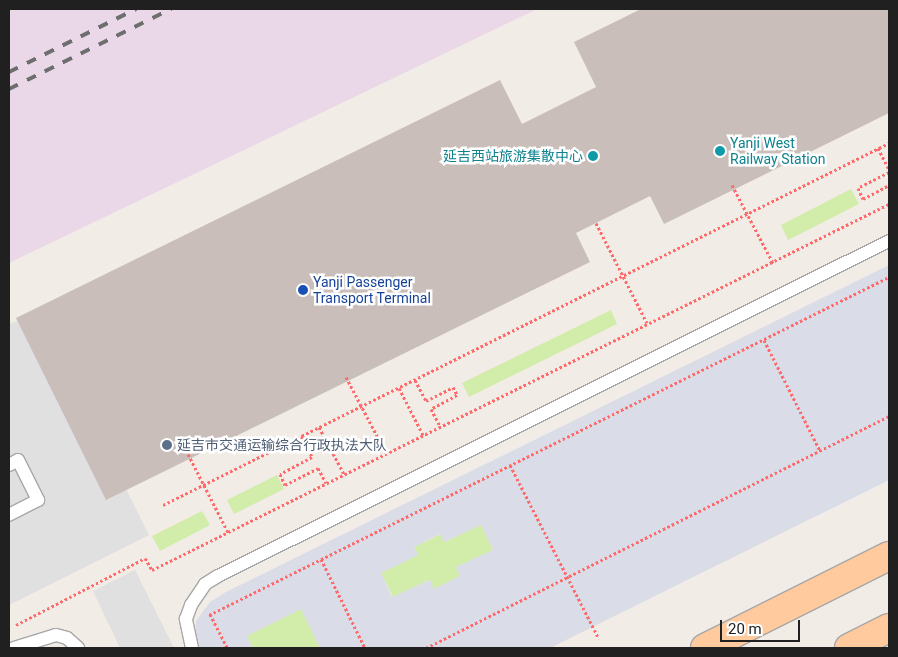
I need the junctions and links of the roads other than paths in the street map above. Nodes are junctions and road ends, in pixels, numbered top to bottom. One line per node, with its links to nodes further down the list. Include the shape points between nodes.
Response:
1 (889, 241): 8 (lane, via 244,561 205,584 191,605 187,626)
2 (9, 465): 3 (lane, via 18,460 38,500)
3 (9, 515)
4 (889, 556): 9 (main road)
5 (889, 628): 10 (main road)
6 (74, 647): 7 (lane, via 56,635)
7 (14, 648)
8 (192, 648)
9 (705, 648)
10 (849, 648)

